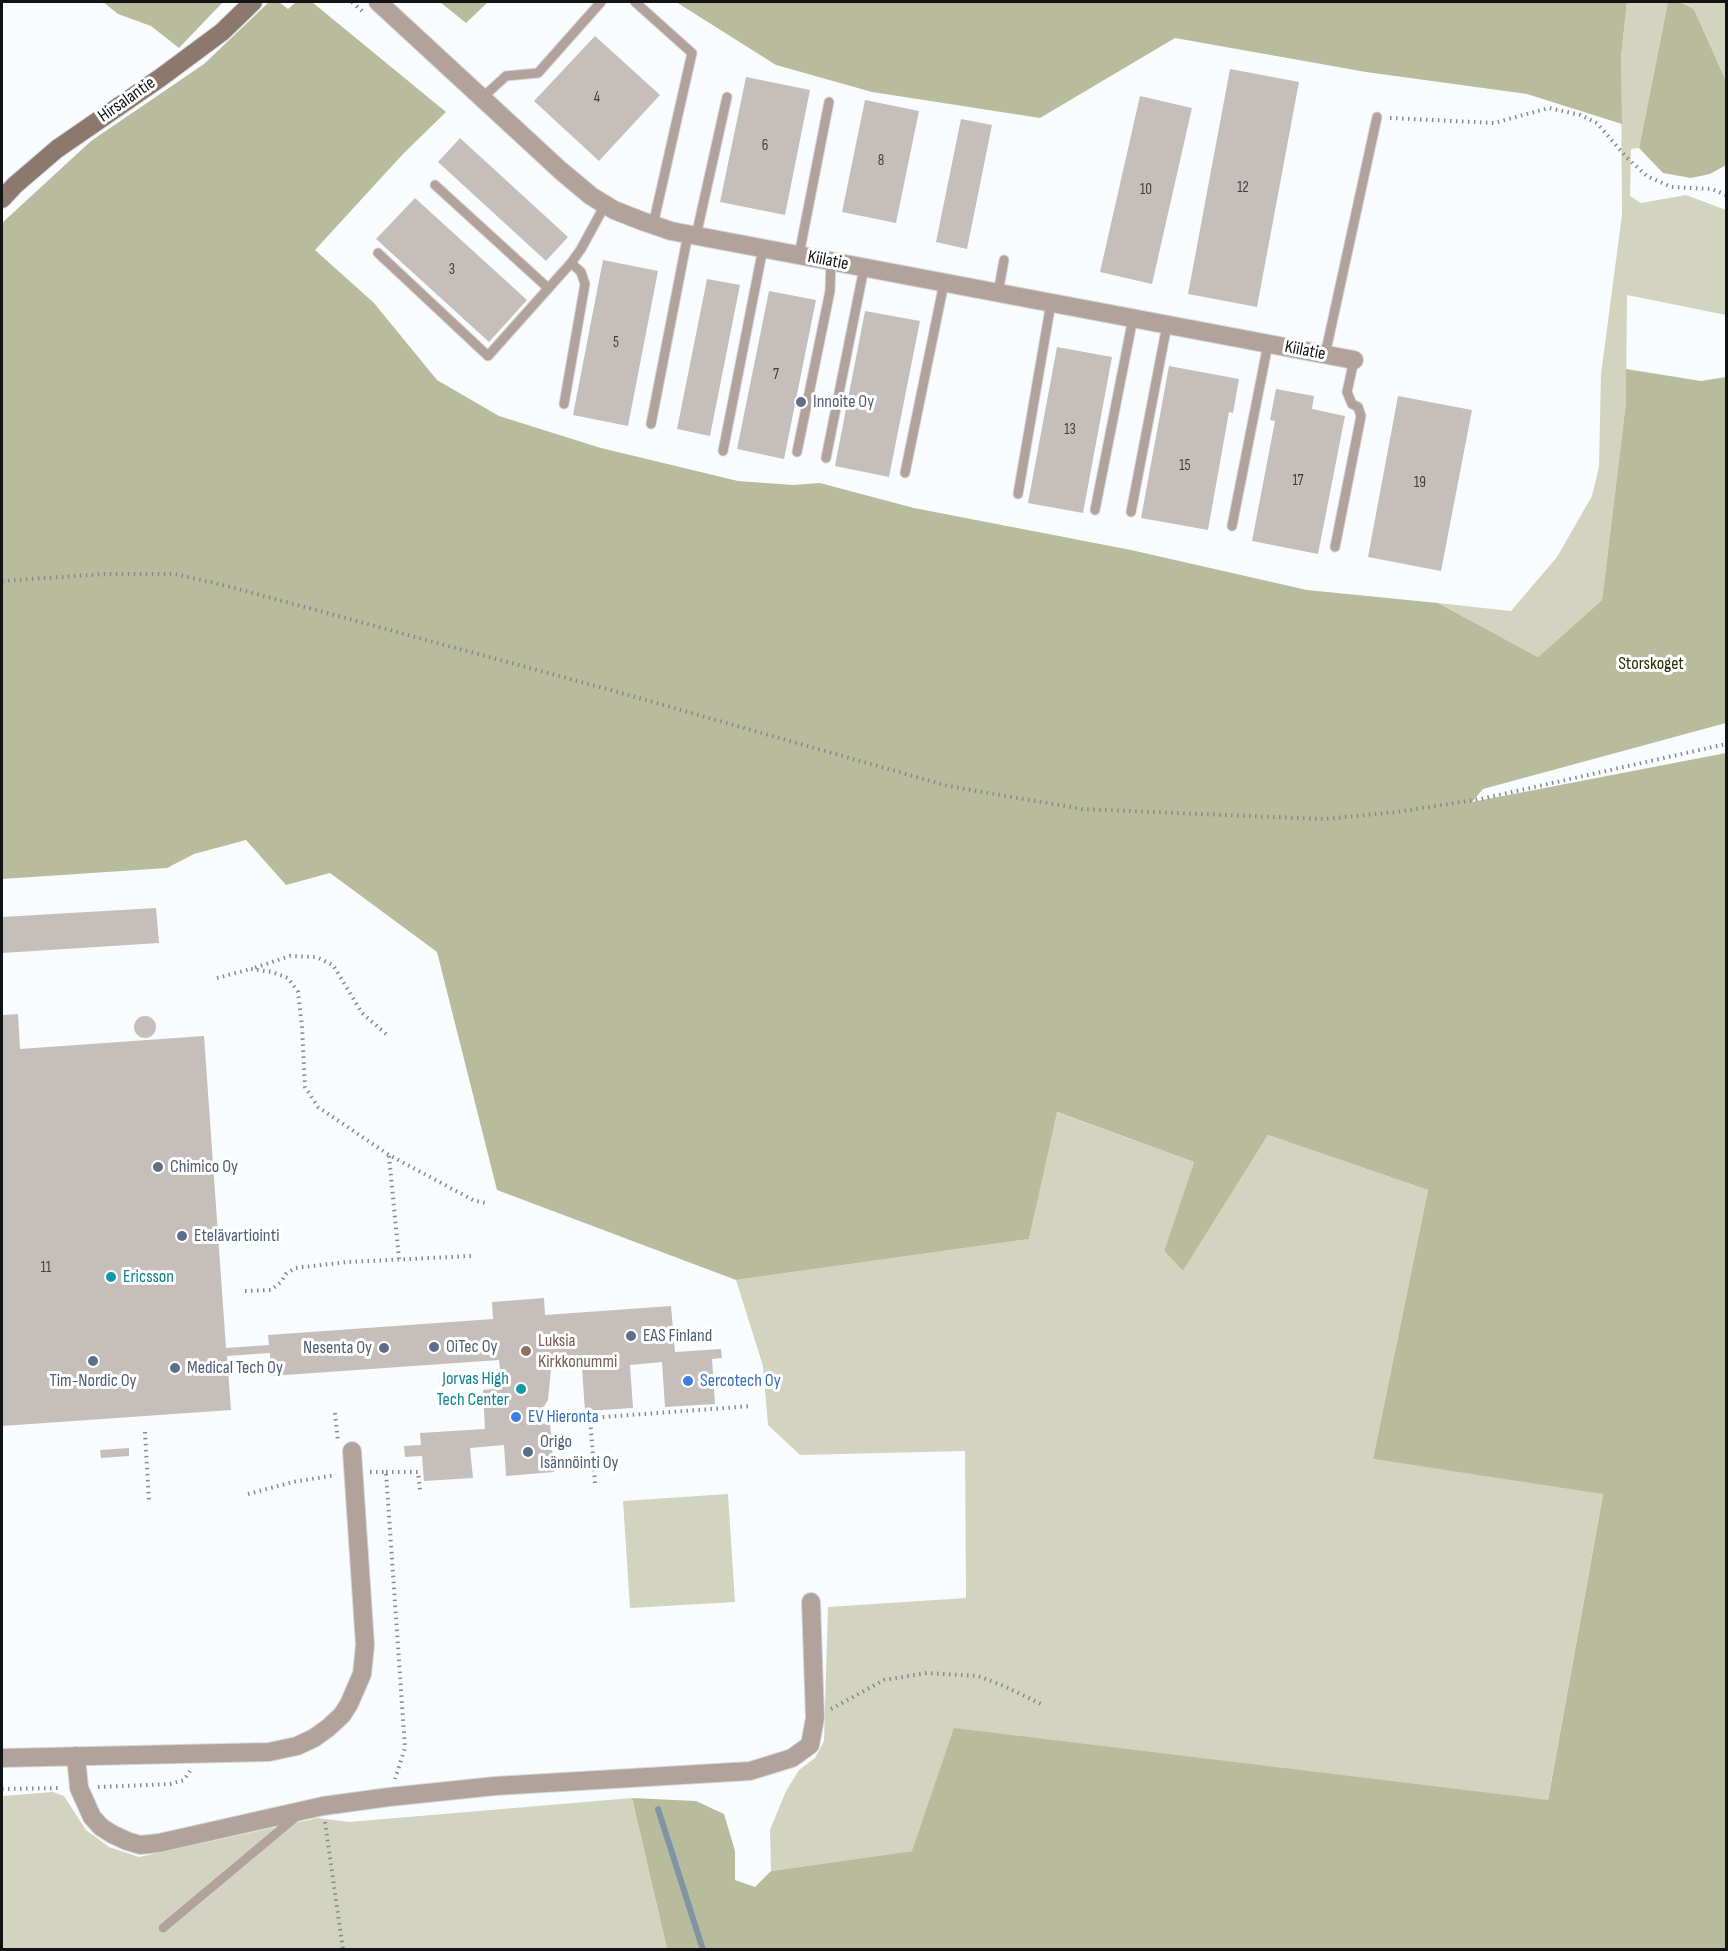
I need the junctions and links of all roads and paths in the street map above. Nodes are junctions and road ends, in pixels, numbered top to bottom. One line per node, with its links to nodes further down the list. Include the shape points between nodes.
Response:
1 (253, 2): 11 (street, Hirsalantie, via 213,38 57,149)
2 (378, 2): 6 (street, Kiilatie)
3 (601, 2): 6 (lane, via 538,72 506,76)
4 (635, 2): 13 (lane, via 692,53)
5 (727, 97): 14 (lane)
6 (482, 98): 12 (street, Kiilatie, via 560,170)
7 (829, 102): 17 (lane)
8 (1377, 117): 10 (path, via 1494,123 1549,108 1597,123 1647,176 1671,187 1712,189); 29 (lane)
9 (435, 185): 23 (lane)
10 (1726, 195)
11 (2, 199)
12 (606, 205): 13 (street, Kiilatie); 20 (lane)
13 (653, 225): 14 (street, Kiilatie)
14 (692, 235): 15 (street, Kiilatie); 32 (lane)
15 (763, 249): 17 (street, Kiilatie); 33 (lane)
16 (378, 253): 23 (lane, via 488,356)
17 (799, 255): 19 (street, Kiilatie)
18 (1004, 260): 24 (lane)
19 (831, 261): 21 (street, Kiilatie); 34 (lane, via 830,291)
20 (571, 263): 23 (lane); 31 (lane, via 581,272 585,284)
21 (864, 268): 22 (street, Kiilatie); 35 (lane)
22 (944, 283): 24 (street, Kiilatie); 36 (lane)
23 (548, 288)
24 (998, 293): 25 (street, Kiilatie)
25 (1051, 303): 26 (street, Kiilatie); 37 (lane)
26 (1133, 318): 27 (street, Kiilatie); 38 (lane)
27 (1167, 325): 28 (street, Kiilatie); 39 (lane)
28 (1268, 344): 29 (street, Kiilatie); 40 (lane)
29 (1325, 355): 30 (street, Kiilatie)
30 (1354, 360): 41 (lane, via 1347,392 1361,416)
31 (564, 404)
32 (651, 424)
33 (723, 451)
34 (797, 452)
35 (826, 458)
36 (905, 473)
37 (1018, 494)
38 (1095, 510)
39 (1131, 512)
40 (1232, 526)
41 (1335, 547)
42 (2, 581): 43 (path, via 176,574 607,689 948,786 1082,809 1324,819 1397,812 1481,799)
43 (1726, 744)
44 (251, 969): 45 (path); 46 (path, via 290,956 316,957 333,965 362,1013); 47 (path, via 288,978 298,992 305,1087 318,1107)
45 (218, 978)
46 (386, 1034)
47 (389, 1155): 48 (path, via 472,1200); 50 (path)
48 (489, 1203)
49 (471, 1256): 50 (path)
50 (399, 1259): 51 (path, via 295,1268 271,1290)
51 (245, 1291)
52 (752, 1407): 58 (path, via 590,1418)
53 (335, 1413): 55 (path)
54 (145, 1432): 61 (path)
55 (345, 1451): 65 (street, via 365,1645 355,1694 328,1728 297,1746 269,1752)
56 (386, 1472): 60 (path, via 418,1472)
57 (339, 1474): 59 (path)
58 (595, 1483)
59 (340, 1485)
60 (420, 1490)
61 (149, 1501)
62 (811, 1602): 64 (street)
63 (1043, 1705): 64 (path, via 978,1676 927,1673 884,1680)
64 (815, 1718): 70 (street, via 810,1745 792,1758 750,1771 495,1786)
65 (193, 1753): 66 (street); 68 (path, via 192,1768 184,1780)
66 (76, 1756): 67 (street); 68 (street)
67 (2, 1758)
68 (79, 1788): 69 (path); 71 (street, via 101,1827 140,1845)
69 (2, 1790)
70 (323, 1806): 71 (street); 73 (path)
71 (303, 1811): 72 (lane)
72 (163, 1928)
73 (343, 1950)

